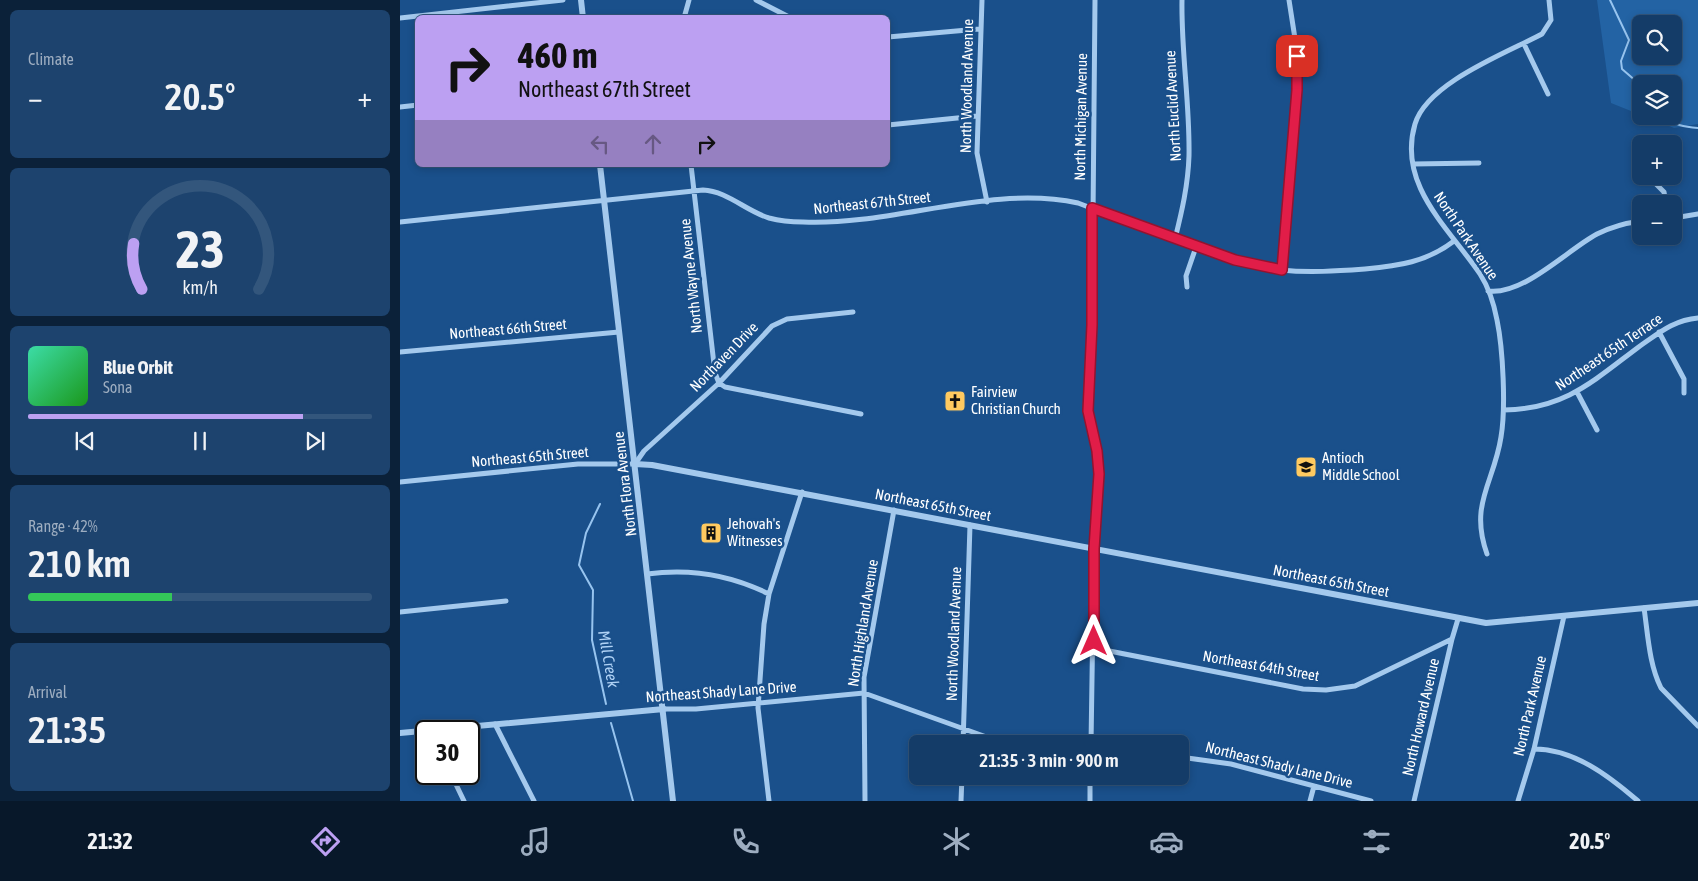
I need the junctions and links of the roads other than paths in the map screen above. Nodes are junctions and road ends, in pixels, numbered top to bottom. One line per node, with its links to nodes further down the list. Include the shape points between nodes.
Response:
1 (563, 0): 10 (street)
2 (581, 0): 11 (street)
3 (689, 0): 12 (street)
4 (756, 0): 13 (street)
5 (982, 0): 16 (street, North Woodland Avenue)
6 (1095, 0): 33 (street, North Michigan Avenue)
7 (1182, 0): 38 (street, North Euclid Avenue, via 1189,158 1184,202)
8 (1290, 0): 41 (street, via 1297,90)
9 (1549, 0): 18 (street, North Park Avenue, via 1551,16 1547,28)
10 (427, 15)
11 (583, 15)
12 (685, 15)
13 (785, 15)
14 (415, 16): 15 (street)
15 (400, 18)
16 (979, 29): 17 (street); 22 (street, North Woodland Avenue)
17 (890, 37)
18 (1524, 44): 19 (street); 25 (street, North Park Avenue, via 1444,86 1432,96 1416,122)
19 (1548, 94)
20 (415, 105): 21 (street)
21 (400, 107)
22 (977, 116): 23 (street); 32 (street, North Woodland Avenue, via 977,153)
23 (890, 125)
24 (1479, 163): 25 (street)
25 (1413, 164): 39 (street, North Park Avenue, via 1429,207)
26 (600, 167): 31 (street, North Flora Avenue)
27 (692, 167): 29 (street, North Wayne Avenue)
28 (1657, 185): 30 (street)
29 (695, 192): 31 (street, Northeast 67th Street); 32 (street, Northeast 67th Street, via 716,192 768,218 802,222); 49 (street, North Wayne Avenue, via 714,373)
30 (1664, 195)
31 (604, 202): 36 (street, Northeast 67th Street); 46 (street, North Flora Avenue)
32 (987, 202): 33 (street, Northeast 67th Street, via 1044,197)
33 (1092, 208): 38 (street, Northeast 67th Street); 60 (street, North Michigan Avenue, via 1088,411 1098,462)
34 (1698, 214): 35 (street)
35 (1682, 217)
36 (400, 222)
37 (1632, 223): 43 (street, via 1597,234 1526,281)
38 (1175, 239): 40 (street, Northeast 67th Street)
39 (1454, 241): 41 (street, Northeast 67th Street, via 1435,255 1415,262 1326,272); 43 (street, North Park Avenue)
40 (1196, 247): 41 (street, Northeast 67th Street, via 1242,262); 42 (street, via 1186,276)
41 (1282, 270)
42 (1187, 287)
43 (1488, 291): 52 (street, North Park Avenue, via 1498,322)
44 (854, 312): 49 (street, Northaven Drive, via 788,319 775,324)
45 (1698, 318): 47 (street, Northeast 65th Terrace, via 1677,322)
46 (619, 332): 48 (street, Northeast 66th Street); 55 (street, North Flora Avenue)
47 (1659, 332): 50 (street, Northeast 65th Terrace); 51 (street, via 1684,379)
48 (400, 352)
49 (719, 383): 53 (street, via 725,387); 55 (street, Northaven Drive, via 644,451)
50 (1577, 392): 52 (street, Northeast 65th Terrace, via 1540,407); 54 (street)
51 (1684, 393)
52 (1504, 410): 61 (street, North Park Avenue, via 1501,440 1482,496 1480,527)
53 (861, 414)
54 (1597, 430)
55 (635, 464): 56 (street, Northeast 65th Street, via 578,464); 57 (street, Northeast 65th Street); 62 (street, North Flora Avenue)
56 (400, 482)
57 (802, 492): 58 (street, Northeast 65th Street); 63 (street)
58 (894, 510): 59 (street, Northeast 65th Street); 72 (street, North Highland Avenue, via 864,677)
59 (970, 524): 60 (street, Northeast 65th Street); 78 (street, North Woodland Avenue)
60 (1094, 549): 69 (street, Northeast 65th Street); 71 (street, North Michigan Avenue)
61 (1487, 554)
62 (648, 574): 63 (street, via 671,571 707,574); 74 (street, North Flora Avenue)
63 (769, 594): 73 (street)
64 (506, 601): 67 (street)
65 (1698, 603): 66 (street)
66 (1644, 608): 68 (street); 77 (street, via 1657,680)
67 (400, 612)
68 (1564, 616): 69 (street, via 1486,623); 84 (street, North Park Avenue)
69 (1458, 619): 70 (street)
70 (1452, 640): 71 (street, Northeast 64th Street, via 1355,686 1326,690 1303,689); 99 (street, North Howard Avenue)
71 (1094, 648): 83 (street, North Michigan Avenue)
72 (864, 693): 73 (street, Northeast Shady Lane Drive); 78 (street, Northeast Shady Lane Drive); 94 (street, North Highland Avenue)
73 (758, 704): 74 (street, Northeast Shady Lane Drive); 93 (street)
74 (664, 709): 75 (street, Northeast Shady Lane Drive); 92 (street, North Flora Avenue)
75 (495, 724): 76 (street, Northeast Shady Lane Drive); 91 (street)
76 (480, 726)
77 (1698, 726)
78 (964, 729): 81 (street, North Woodland Avenue); 82 (street, Northeast Shady Lane Drive)
79 (415, 732): 80 (street, Northeast Shady Lane Drive)
80 (400, 733)
81 (964, 735)
82 (981, 735)
83 (1091, 735)
84 (1534, 749): 100 (street, North Park Avenue); 101 (street, via 1554,750 1581,761 1608,776)
85 (1189, 758): 89 (street, Northeast Shady Lane Drive, via 1231,764)
86 (456, 785): 90 (street)
87 (962, 785): 95 (street)
88 (1090, 785): 96 (street)
89 (1314, 786): 97 (street); 98 (street, Northeast Shady Lane Drive)
90 (464, 801)
91 (534, 801)
92 (673, 801)
93 (769, 801)
94 (865, 801)
95 (961, 801)
96 (1090, 801)
97 (1310, 801)
98 (1371, 801)
99 (1414, 801)
100 (1518, 801)
101 (1638, 801)

